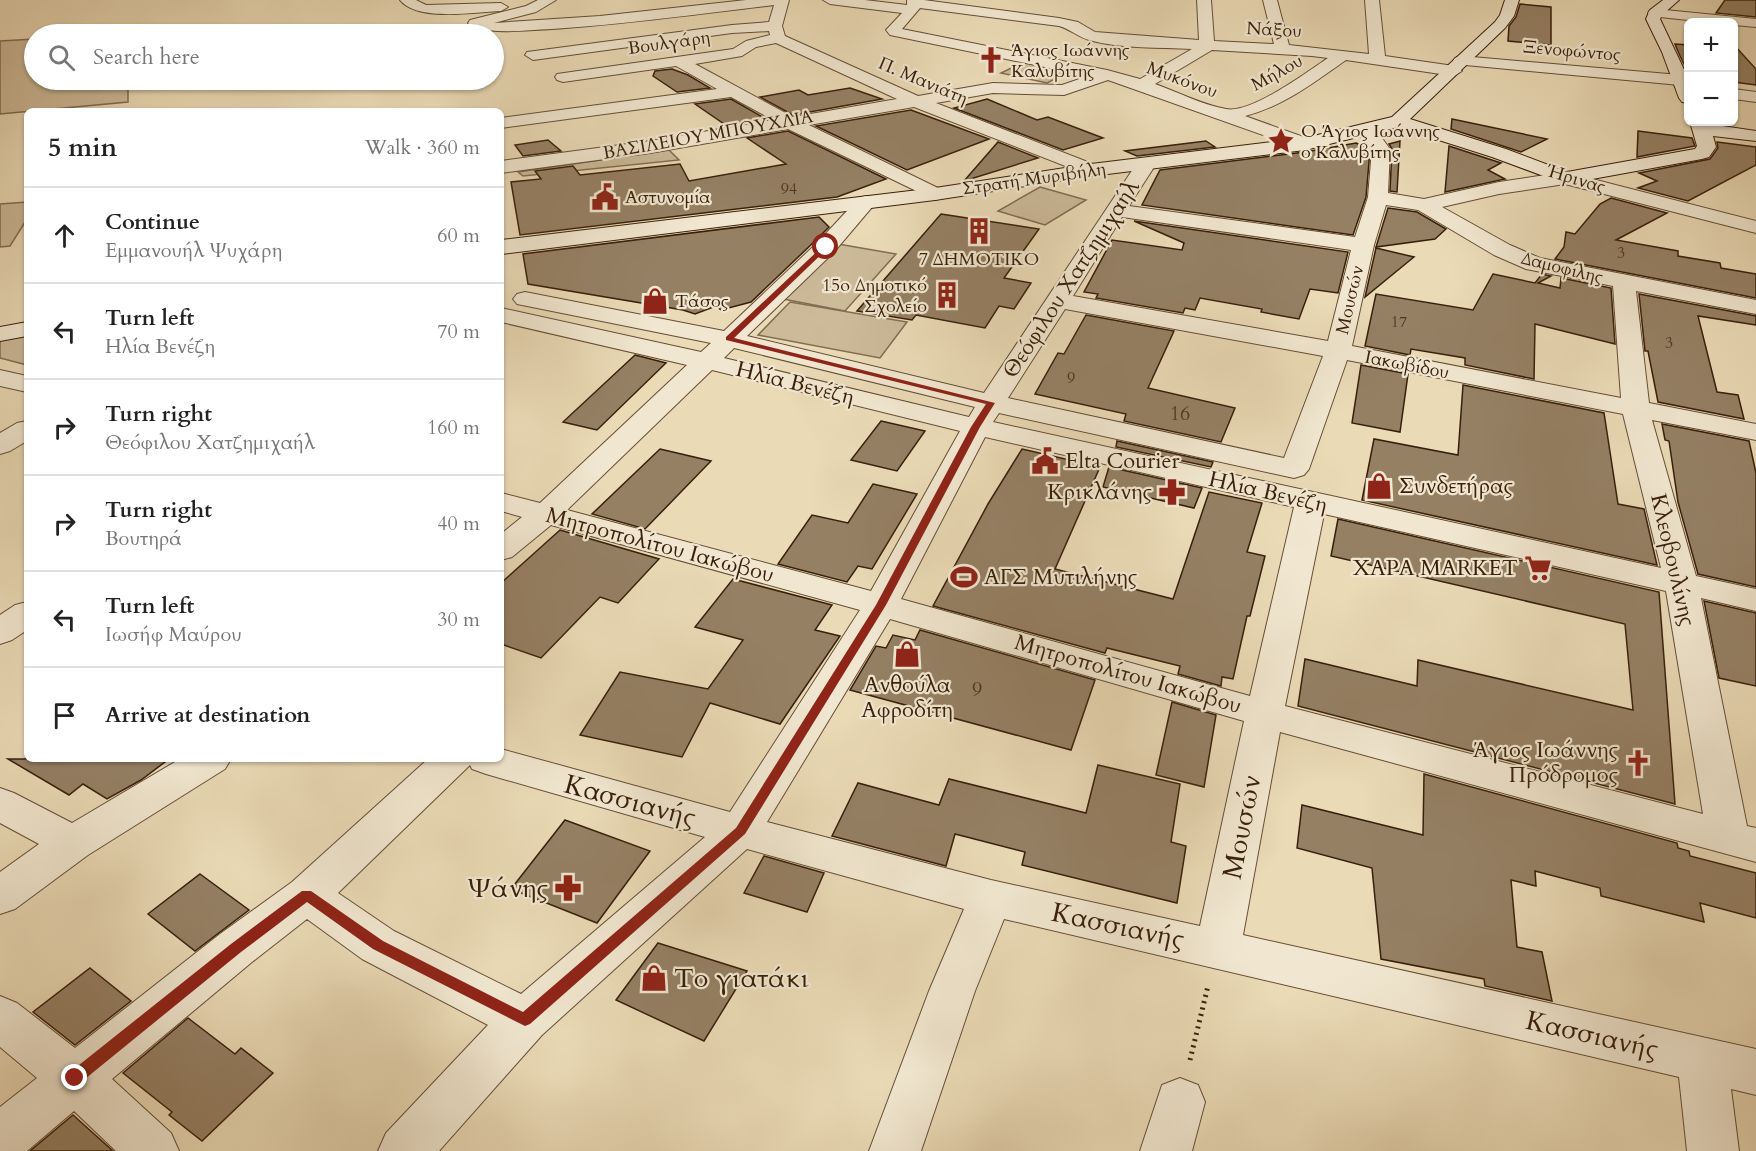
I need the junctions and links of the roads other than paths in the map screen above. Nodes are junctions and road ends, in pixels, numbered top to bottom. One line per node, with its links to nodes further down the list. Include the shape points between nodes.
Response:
1 (407, 0): 9 (street, via 417,7 444,10)
2 (782, 0): 14 (street, via 576,23); 15 (street)
3 (831, 0): 10 (street)
4 (1204, 0): 17 (street)
5 (1270, 0): 18 (street)
6 (1372, 0): 21 (street)
7 (1512, 0): 24 (street, Στρατή Μυριβήλη, via 1500,25)
8 (1672, 0): 11 (street)
9 (547, 1): 13 (street, via 475,23)
10 (914, 4): 16 (street, via 1072,25); 23 (street, Μυκόνου, via 893,30)
11 (1656, 13): 12 (street); 28 (street, via 1655,26)
12 (1756, 23)
13 (486, 24)
14 (504, 26)
15 (776, 32): 19 (street, via 732,29); 22 (street, Βουλγάρη, via 737,53); 33 (street, Π. Μανιάτη)
16 (1085, 45): 17 (street, Νάξου); 23 (street)
17 (1208, 47): 18 (street, Νάξου); 27 (street)
18 (1283, 50): 20 (street, Νάξου)
19 (533, 55)
20 (1343, 55): 21 (street, Νάξου); 34 (street, Μήλου, via 1282,97)
21 (1377, 59): 24 (street, Νάξου)
22 (680, 62): 26 (street, Βουλγάρη); 30 (street)
23 (1057, 64): 25 (street, Μυκόνου)
24 (1457, 66): 29 (street, Ξενοφώντος); 35 (street, Στρατή Μυριβήλη)
25 (1107, 75): 27 (street, Μυκόνου); 33 (street, ΒΑΣΙΛΕΙΟΥ ΜΠΟΥΧΛΙΑ, via 1064,90 993,88)
26 (563, 77)
27 (1142, 85): 34 (street, Μυκόνου)
28 (1684, 87)
29 (1684, 89)
30 (731, 92): 36 (street); 37 (street)
31 (1738, 95): 32 (street)
32 (1756, 97)
33 (915, 101): 37 (street, ΒΑΣΙΛΕΙΟΥ ΜΠΟΥΧΛΙΑ); 45 (street, Π. Μανιάτη)
34 (1226, 117): 42 (street, Μυκόνου)
35 (1398, 121): 40 (street, Στρατή Μυριβήλη); 46 (street, Ήρινας)
36 (504, 122)
37 (789, 122): 44 (street, ΒΑΣΙΛΕΙΟΥ ΜΠΟΥΧΛΙΑ, via 651,147); 47 (street)
38 (1701, 126): 46 (street, via 1707,147 1702,153)
39 (1706, 126): 41 (street)
40 (1367, 130): 42 (street, Στρατή Μυριβήλη); 48 (street, Μουσών, via 1381,149)
41 (1756, 136)
42 (1305, 144): 43 (street, Στρατή Μυριβήλη)
43 (1146, 164): 45 (street, Στρατή Μυριβήλη); 51 (street, Θεόφιλου Χατζημιχαήλ)
44 (504, 167)
45 (1091, 170): 47 (street, Στρατή Μυριβήλη)
46 (1565, 178): 50 (street); 52 (street, Ήρινας)
47 (935, 194): 49 (street, Στρατή Μυριβήλη)
48 (1378, 198): 50 (street, Δαμοφίλης); 53 (street, Μουσών)
49 (867, 202): 54 (street, Στρατή Μυριβήλη); 62 (street, via 826,247)
50 (1424, 205): 55 (street, Δαμοφίλης, via 1520,259)
51 (1115, 210): 53 (street); 57 (street, Θεόφιλου Χατζημιχαήλ)
52 (1756, 227)
53 (1363, 245): 63 (street, Μουσών)
54 (504, 247)
55 (1624, 283): 58 (street, Δαμοφίλης); 67 (street, Κλεοβουλίνης)
56 (504, 296): 62 (street, Ηλία Βενέζη)
57 (1057, 300): 63 (street, Ιακωβίδου); 68 (street, Θεόφιλου Χατζημιχαήλ)
58 (1756, 307)
59 (504, 316): 64 (street, Ηλία Βενέζη)
60 (24, 330): 61 (street)
61 (0, 334)
62 (728, 339): 64 (street); 68 (street, Ηλία Βενέζη)
63 (1338, 351): 67 (street, Ιακωβίδου); 72 (street, Μουσών)
64 (705, 361): 68 (street, Ηλία Βενέζη); 75 (street)
65 (0, 378): 66 (street)
66 (24, 383)
67 (1636, 411): 70 (street, Ιακωβίδου); 77 (street, Κλεοβουλίνης)
68 (983, 415): 72 (street, Ηλία Βενέζη); 73 (street, Ηλία Βενέζη); 79 (street, Θεόφιλου Χατζημιχαήλ)
69 (24, 431): 71 (street)
70 (1756, 432)
71 (0, 445)
72 (1294, 469): 73 (street)
73 (1311, 501): 77 (street, Ηλία Βενέζη); 82 (street, Μουσών)
74 (504, 503): 75 (street, Μητροπολίτου Ιακώβου)
75 (547, 513): 76 (street); 79 (street, Μητροπολίτου Ιακώβου)
76 (504, 548)
77 (1681, 583): 78 (street, Ηλία Βενέζη); 88 (street, Κλεοβουλίνης)
78 (1756, 600)
79 (881, 605): 82 (street, Μητροπολίτου Ιακώβου); 87 (street, Θεόφιλου Χατζημιχαήλ)
80 (24, 616): 81 (street)
81 (0, 632)
82 (1264, 713): 88 (street, Μητροπολίτου Ιακώβου); 93 (street, Μουσών)
83 (206, 762): 89 (street)
84 (450, 762): 90 (street)
85 (497, 762): 87 (street, Κασσιανής)
86 (0, 804): 89 (street)
87 (740, 831): 92 (street, Κασσιανής); 95 (street, Θεόφιλου Χατζημιχαήλ)
88 (1742, 841)
89 (73, 843): 91 (street)
90 (307, 895): 95 (street, via 378,945); 98 (street)
91 (0, 896)
92 (991, 898): 93 (street, Κασσιανής); 103 (street, via 952,991)
93 (1218, 948): 96 (street, Κασσιανής)
94 (0, 1018): 98 (street)
95 (525, 1020): 102 (street, Θεόφιλου Χατζημιχαήλ)
96 (1702, 1061): 97 (street, Κασσιανής); 105 (street)
97 (1756, 1072)
98 (75, 1078): 100 (street); 101 (street)
99 (1180, 1102): 104 (street)
100 (0, 1140)
101 (153, 1151)
102 (404, 1151)
103 (895, 1151)
104 (1166, 1151)
105 (1713, 1151)

